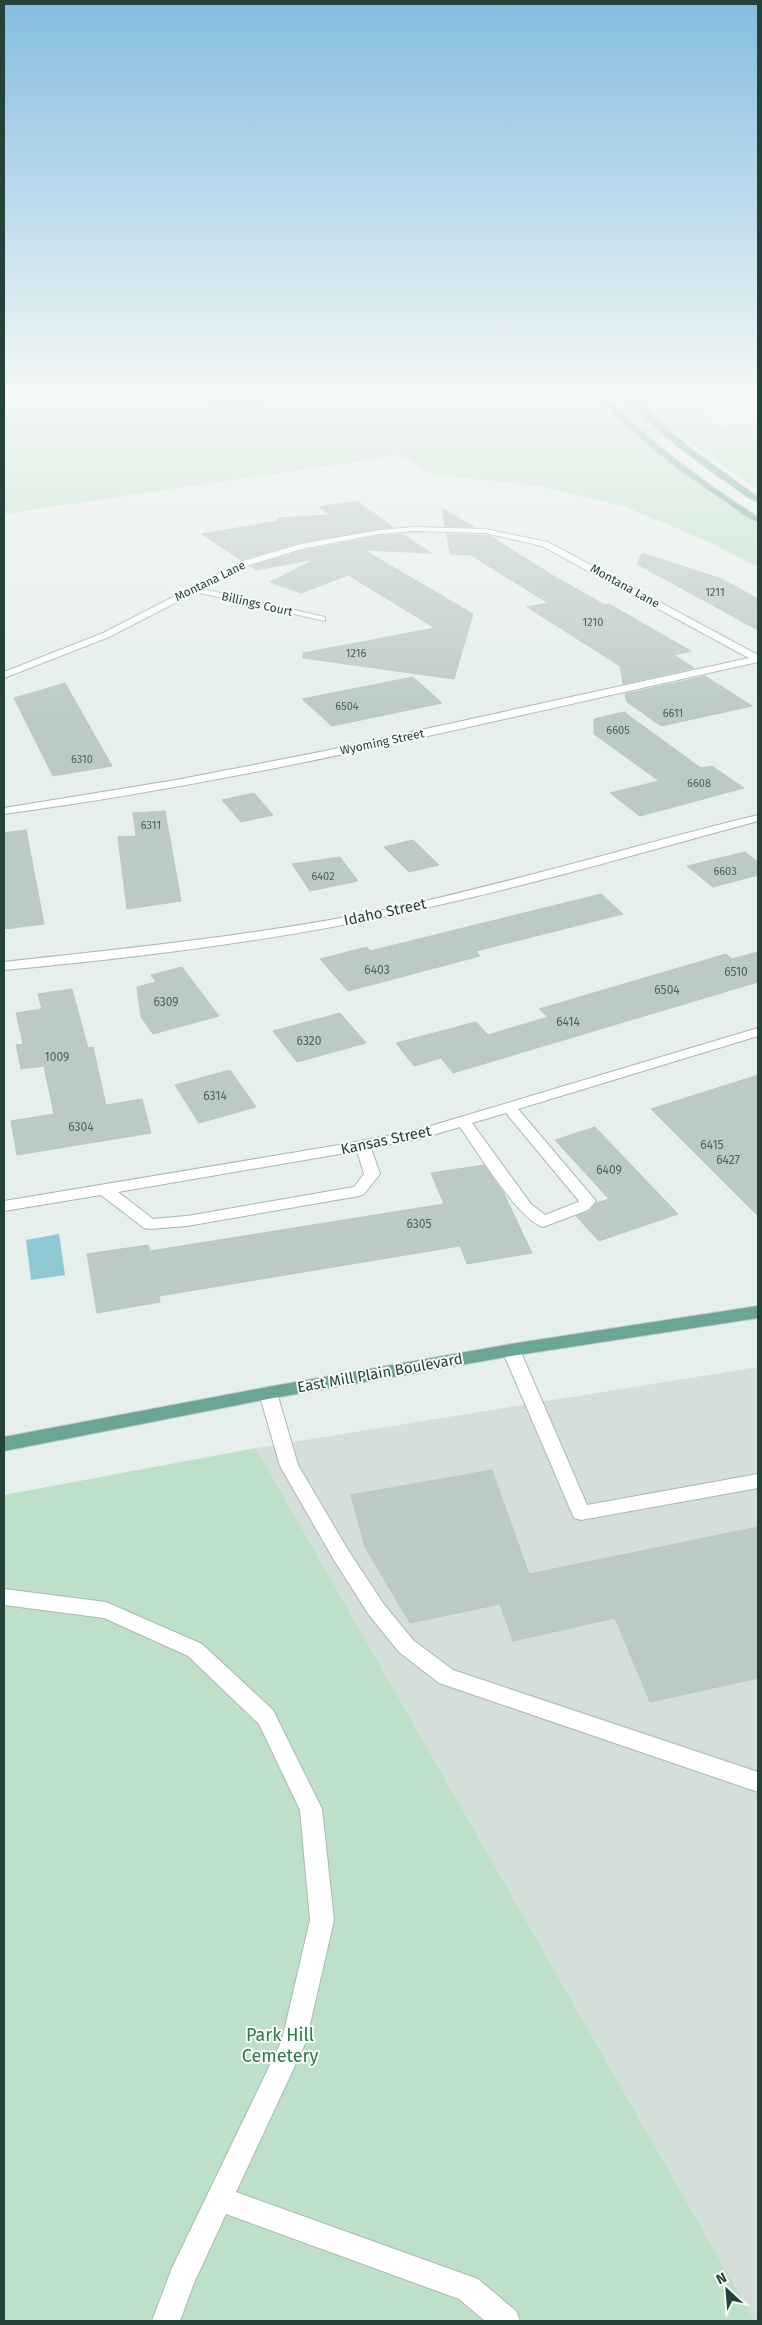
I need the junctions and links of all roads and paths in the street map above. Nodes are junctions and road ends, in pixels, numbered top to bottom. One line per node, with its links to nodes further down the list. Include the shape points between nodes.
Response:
1 (729, 500): 2 (main road)
2 (758, 520)
3 (193, 589): 4 (street, Billings Court); 5 (street, Montana Lane, via 246,563 319,543 414,529 485,531 545,544); 6 (street, Montana Lane, via 106,635)
4 (322, 620)
5 (758, 659): 7 (street, Wyoming Street, via 324,754 176,783)
6 (4, 674)
7 (4, 811)
8 (758, 818): 9 (street, Idaho Street, via 488,889 349,920 188,944)
9 (4, 966)
10 (758, 1032): 11 (street, Kansas Street)
11 (509, 1107): 12 (street, Kansas Street); 12 (street, via 588,1201 583,1206 544,1222 526,1208)
12 (463, 1121): 13 (street, Kansas Street)
13 (363, 1145): 14 (street, Kansas Street); 14 (street, via 372,1174 359,1191 187,1222 150,1224)
14 (104, 1189): 15 (street, Kansas Street)
15 (4, 1206)
16 (758, 1312): 17 (main road, East Mill Plain Boulevard)
17 (511, 1350): 18 (main road, East Mill Plain Boulevard); 20 (street, via 581,1512)
18 (268, 1393): 19 (main road, East Mill Plain Boulevard); 22 (street, via 289,1466 341,1555 376,1609 406,1646 446,1678)
19 (4, 1444)
20 (758, 1481)
21 (4, 1596): 23 (street, via 106,1610 195,1650 266,1718 311,1809 322,1920 294,2042)
22 (758, 1782)
23 (220, 2199): 24 (street, via 182,2278); 25 (street, via 468,2289)
24 (166, 2321)
25 (506, 2321)

